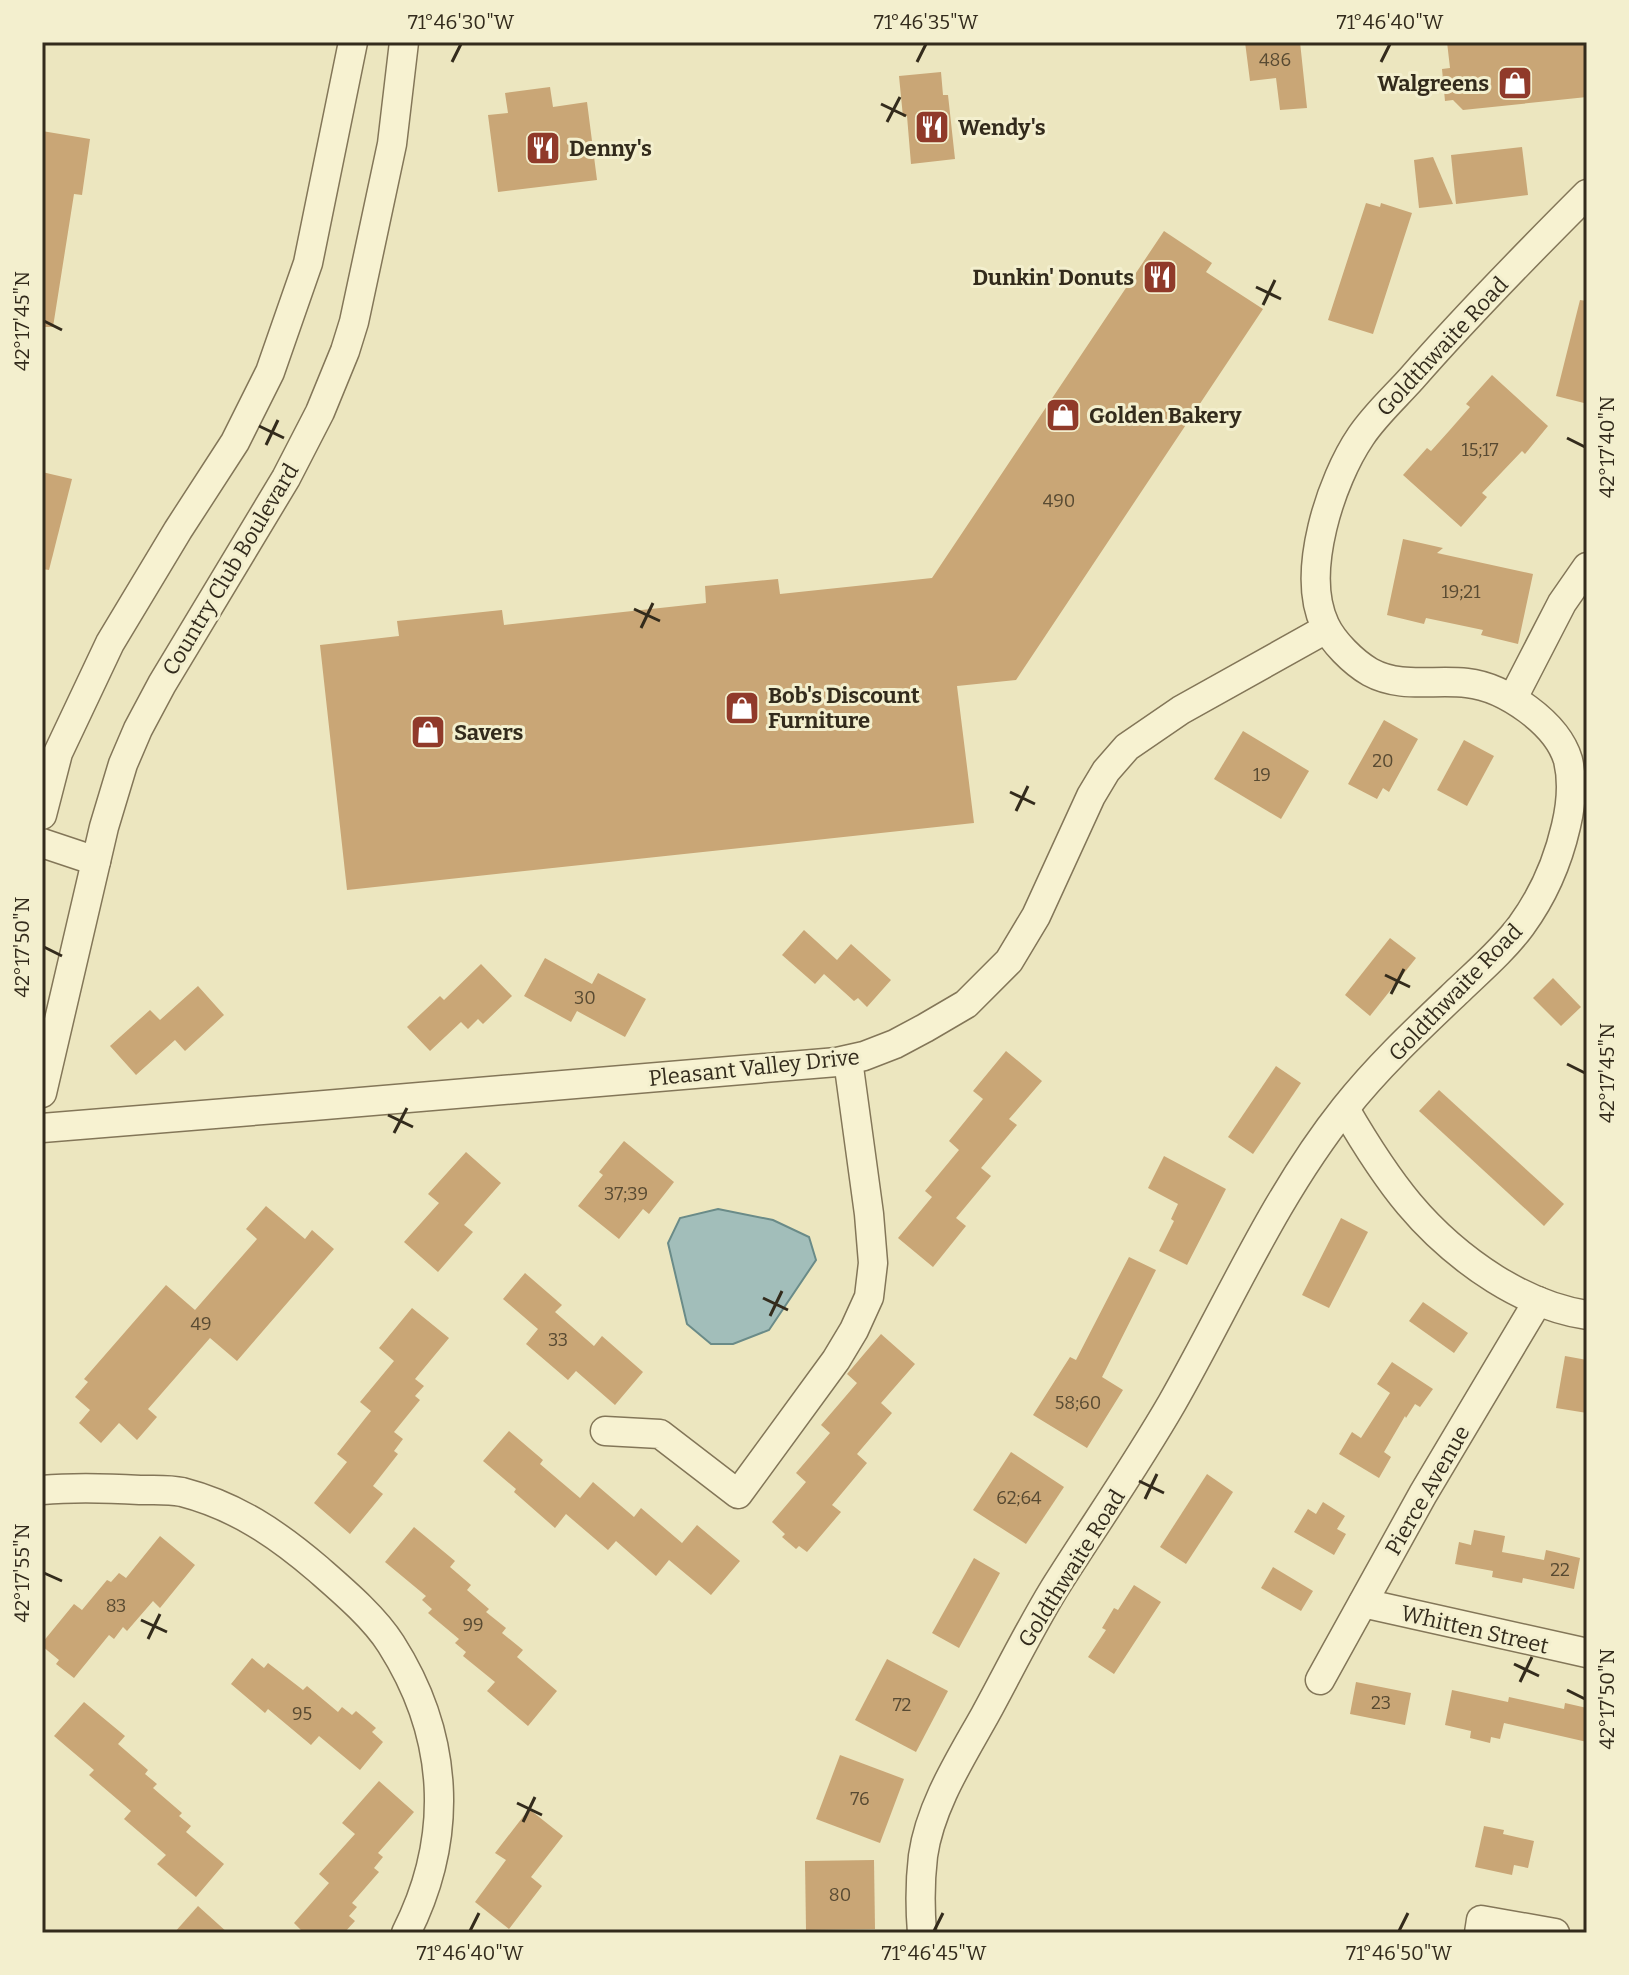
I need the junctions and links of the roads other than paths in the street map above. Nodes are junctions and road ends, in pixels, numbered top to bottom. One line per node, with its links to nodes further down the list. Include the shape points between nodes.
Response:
1 (353, 42): 7 (street, via 308,263 270,372 235,442 110,643 58,753)
2 (404, 42): 9 (street, Country Club Boulevard, via 392,144 345,351 286,478 138,729)
3 (1587, 194): 5 (street, Goldthwaite Road, via 1363,433 1339,478 1320,539 1316,579)
4 (1587, 567): 6 (street, via 1562,603)
5 (1326, 629): 6 (street, Goldthwaite Road, via 1366,670 1386,679 1472,683); 10 (street, Pleasant Valley Drive, via 1181,710 1127,747 1091,796 1036,916 1009,961 966,1004 895,1044)
6 (1513, 698): 12 (street, Goldthwaite Road, via 1540,720 1567,756 1567,821 1547,882 1496,954)
7 (42, 815)
8 (42, 843): 9 (street)
9 (96, 861): 11 (street, Country Club Boulevard)
10 (848, 1060): 13 (street, Pleasant Valley Drive); 16 (street, via 873,1263 869,1297 836,1360 738,1494 660,1434)
11 (42, 1093)
12 (1345, 1109): 14 (street, via 1374,1160 1433,1233 1464,1259); 23 (street, Goldthwaite Road, via 1273,1217 1172,1402 1037,1618 963,1753 923,1853)
13 (42, 1128)
14 (1538, 1301): 15 (street); 18 (street, Pierce Avenue)
15 (1587, 1315)
16 (605, 1431)
17 (42, 1490): 22 (street, via 178,1491 234,1510 301,1554 389,1641 422,1700 436,1753 440,1805 422,1899)
18 (1363, 1603): 19 (street, Whitten Street); 20 (street, Pierce Avenue)
19 (1587, 1653)
20 (1320, 1680)
21 (1480, 1926): 24 (street)
22 (406, 1933)
23 (922, 1933)
24 (1555, 1933)

